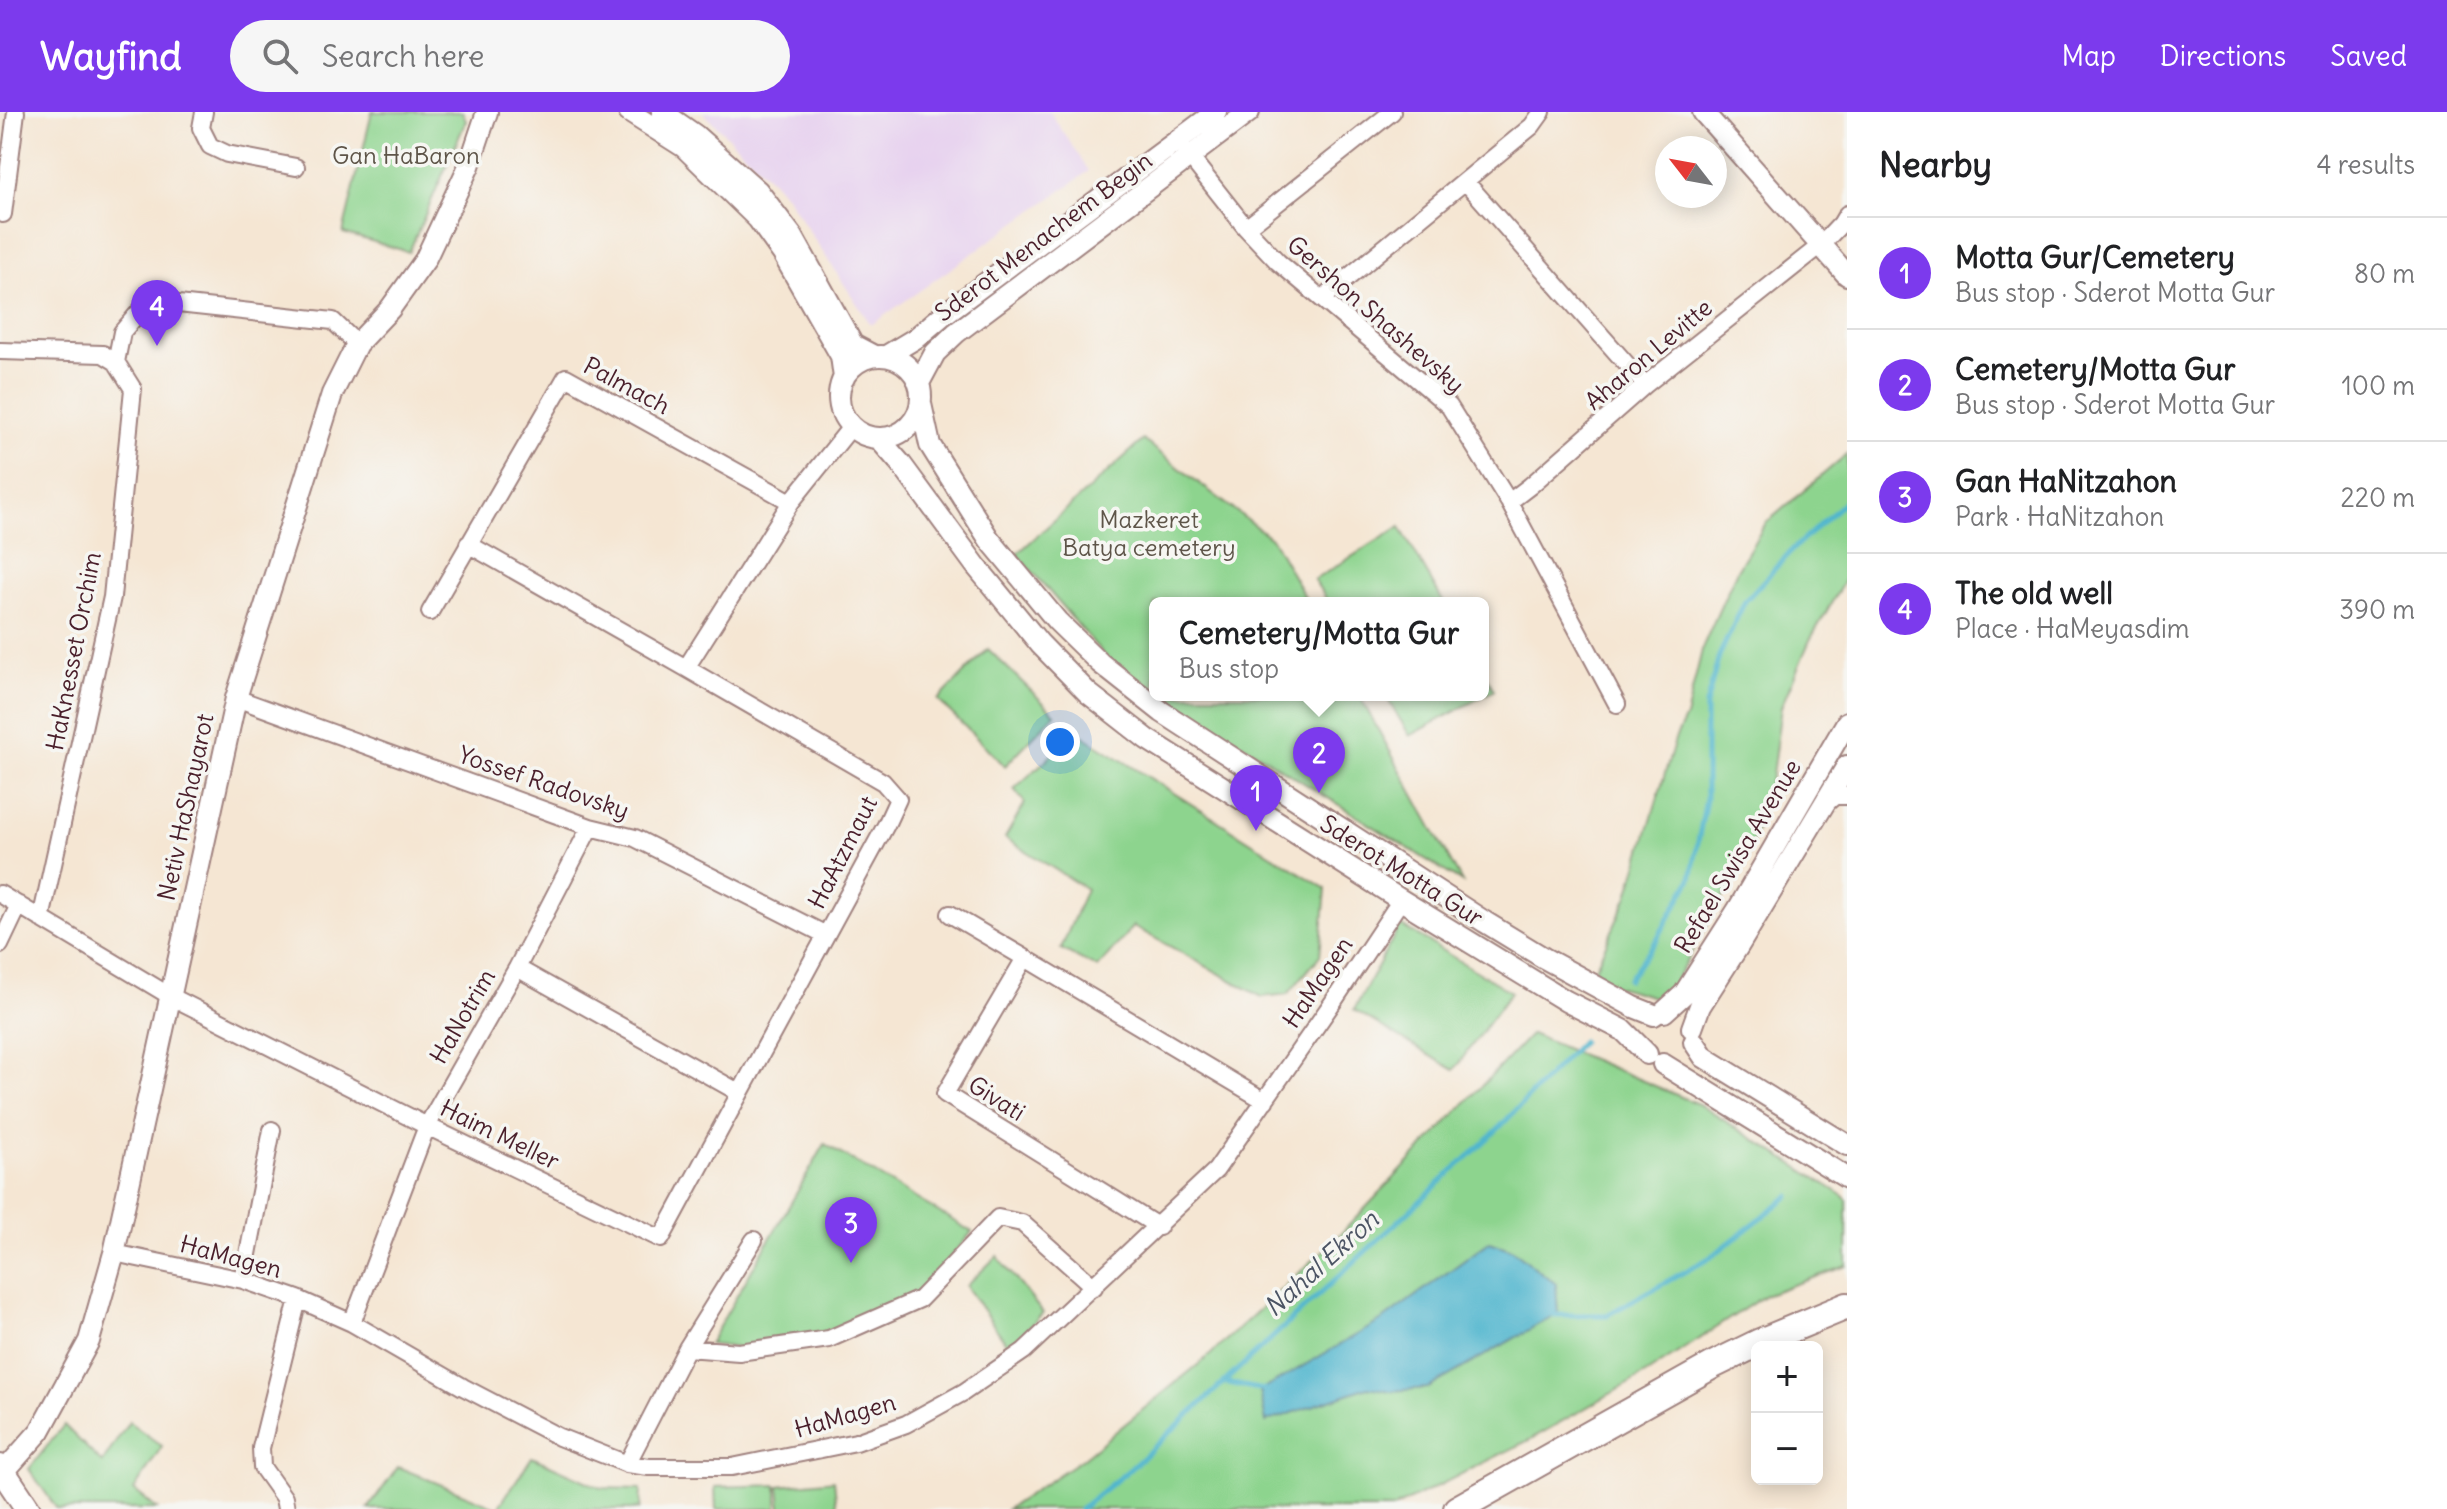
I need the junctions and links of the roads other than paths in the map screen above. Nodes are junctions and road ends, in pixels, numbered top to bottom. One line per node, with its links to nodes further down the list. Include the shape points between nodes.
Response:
1 (16, 112): 16 (street)
2 (204, 112): 14 (street, via 201,128 210,146)
3 (487, 112): 13 (street, Netiv HaShayarot)
4 (502, 112): 13 (street, Netiv HaShayarot)
5 (629, 112): 26 (street, via 684,147 758,219 841,356)
6 (662, 112): 24 (street, via 758,191 793,237 853,345)
7 (1216, 112): 12 (street, Sderot Menachem Begin)
8 (1249, 112): 12 (street, Sderot Menachem Begin)
9 (1392, 112): 18 (street)
10 (1542, 112): 15 (street)
11 (1703, 112): 19 (street)
12 (1183, 149): 18 (street, Gershon Shashevsky); 24 (street, Sderot Menachem Begin, via 916,338); 27 (street, Sderot Menachem Begin, via 956,333 935,353)
13 (469, 166): 22 (street, Netiv HaShayarot, via 425,260)
14 (296, 167)
15 (1465, 181): 21 (street); 28 (street)
16 (3, 214)
17 (1847, 214): 19 (street, Aharon Levitte)
18 (1246, 228): 21 (street, Gershon Shashevsky)
19 (1821, 245): 20 (street); 28 (street, Aharon Levitte)
20 (1847, 275)
21 (1322, 299): 33 (street, Gershon Shashevsky, via 1449,406)
22 (357, 344): 25 (street, via 333,321 178,304 140,311 122,332); 37 (street, Netiv HaShayarot, via 332,394)
23 (0, 351): 25 (street, via 103,354)
24 (880, 356): 26 (street, via 854,365); 27 (street, via 906,365)
25 (116, 362): 48 (street, HaKnesset Orchim, via 133,389 112,597)
26 (844, 378): 30 (street, via 839,404)
27 (919, 383): 29 (street)
28 (1645, 385): 33 (street, Aharon Levitte)
29 (921, 404): 31 (street, via 907,429); 54 (street, Sderot Motta Gur, via 930,445 989,539 1057,621 1100,663 1162,712 1485,922 1634,1007)
30 (851, 427): 31 (street); 32 (street)
31 (879, 439): 45 (street, Sderot Motta Gur, via 1040,644 1088,693 1147,739)
32 (791, 502): 34 (street, Palmach, via 566,377); 36 (street)
33 (1509, 502): 38 (street, Gershon Shashevsky)
34 (468, 544): 35 (street, Palmach); 36 (street)
35 (430, 612)
36 (686, 668): 49 (street, HaAtzmaut, via 883,782 898,799)
37 (236, 698): 43 (street, Yossef Radovsky); 53 (street, Netiv HaShayarot)
38 (1617, 704)
39 (1847, 722): 54 (street, Refael Swisa Avenue, via 1684,994)
40 (1847, 766): 42 (street, Refael Swisa Avenue)
41 (1847, 796): 42 (street, via 1835,796)
42 (1825, 804): 55 (street, Refael Swisa Avenue, via 1700,1006)
43 (590, 827): 49 (street, Yossef Radovsky, via 635,838); 52 (street, HaNotrim)
44 (0, 894): 46 (street, Haim Meller)
45 (1401, 900): 56 (street, Sderot Motta Gur, via 1623,1030); 58 (street, HaMagen)
46 (19, 905): 48 (street, Haim Meller); 50 (street)
47 (950, 914): 51 (street)
48 (41, 919): 53 (street, Haim Meller)
49 (826, 935): 57 (street, HaAtzmaut)
50 (0, 945)
51 (1025, 958): 58 (street); 63 (street, Givati, via 945,1094)
52 (517, 968): 57 (street); 59 (street, HaNotrim)
53 (170, 996): 59 (street, Haim Meller); 65 (street, Netiv HaShayarot)
54 (1659, 1013): 55 (street, via 1684,1016); 56 (street, via 1647,1021 1641,1037)
55 (1693, 1035): 56 (street, via 1692,1049 1682,1060); 61 (street, via 1704,1057)
56 (1655, 1059): 62 (street, Sderot Motta Gur)
57 (740, 1093): 59 (street, Haim Meller, via 661,1239)
58 (1265, 1101): 63 (street, HaMagen, via 1216,1170)
59 (427, 1126): 70 (street, HaNotrim)
60 (272, 1130): 66 (street)
61 (1847, 1145)
62 (1847, 1178)
63 (1159, 1227): 67 (street, HaMagen)
64 (754, 1240): 71 (street)
65 (114, 1253): 66 (street, HaMagen); 73 (street, Netiv HaShayarot, via 89,1341 40,1431)
66 (243, 1280): 68 (street, HaMagen)
67 (1094, 1287): 71 (street, via 1022,1223 998,1218 920,1299 829,1339 739,1352); 72 (street, HaMagen, via 1024,1351 906,1424 856,1442 732,1467)
68 (298, 1299): 70 (street, HaMagen); 75 (street, via 261,1448 262,1467)
69 (1847, 1306): 76 (main road, via 1715,1364)
70 (352, 1323): 72 (street, HaMagen, via 559,1437)
71 (687, 1348): 72 (street)
72 (627, 1464)
73 (1, 1471): 74 (main road)
74 (28, 1509)
75 (286, 1509)
76 (1457, 1509)

